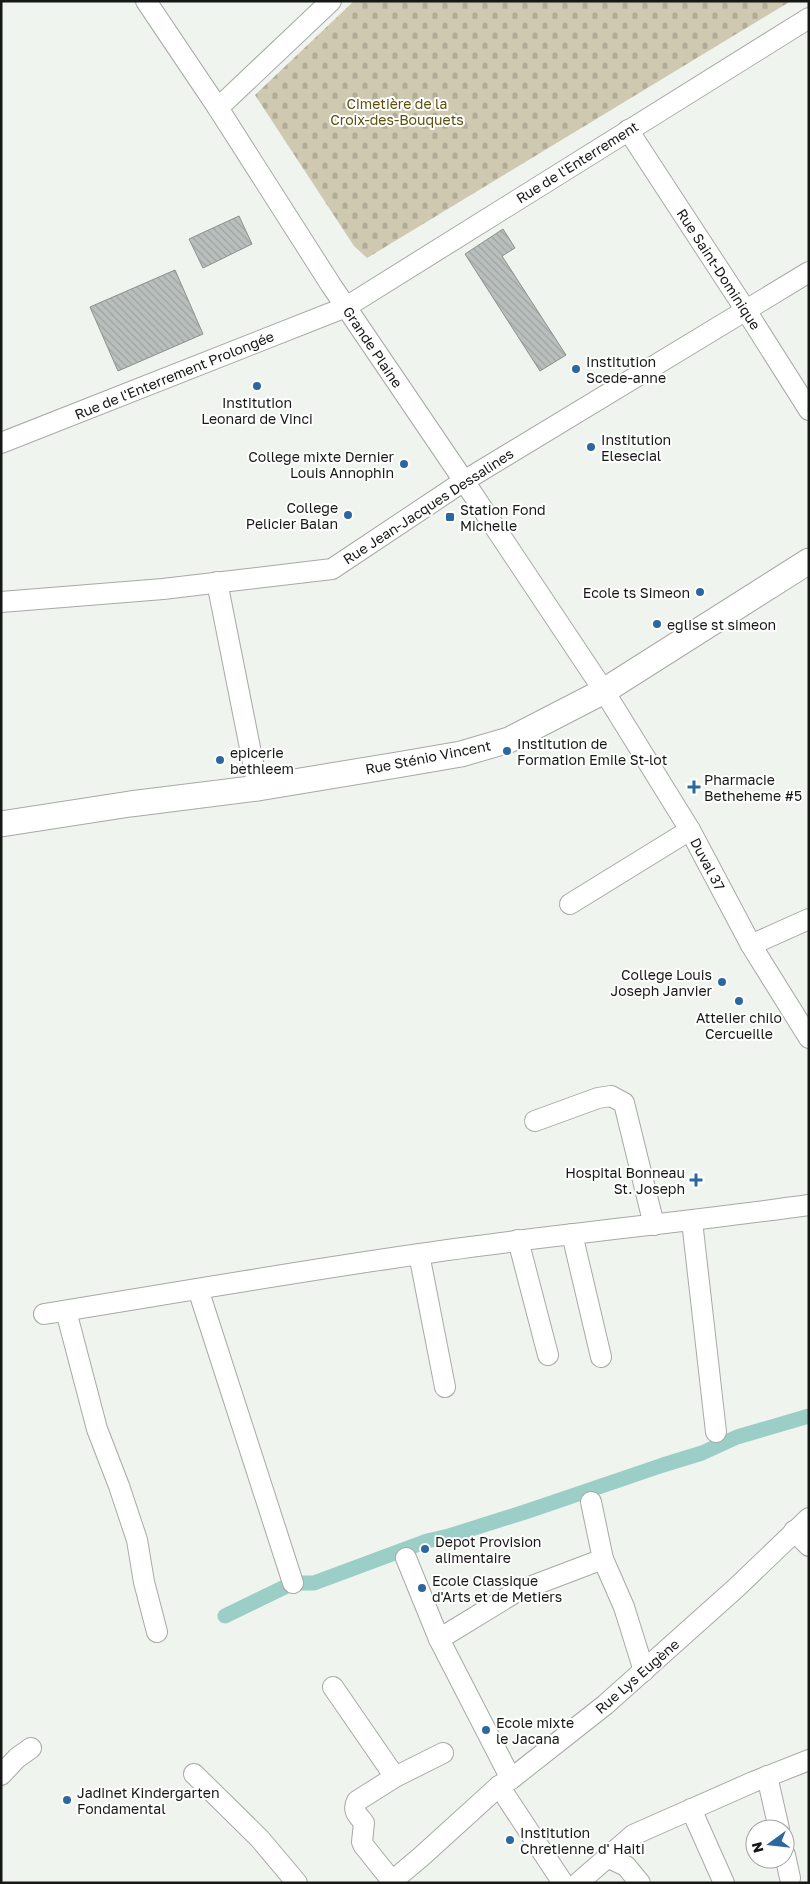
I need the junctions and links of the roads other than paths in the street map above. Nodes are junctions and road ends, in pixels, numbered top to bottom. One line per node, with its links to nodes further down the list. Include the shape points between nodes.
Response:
1 (146, 1): 4 (street, Grande Plaine)
2 (331, 1): 4 (street)
3 (809, 18): 5 (street, Rue de l'Enterrement)
4 (218, 108): 7 (street, Grande Plaine)
5 (628, 130): 7 (street, Rue de l'Enterrement); 8 (street, Rue Saint-Dominique)
6 (809, 272): 8 (street, Rue Jean-Jacques Dessalines)
7 (346, 308): 10 (street, Rue de l'Enterrement Prolongée); 11 (street, Grande Plaine)
8 (745, 309): 9 (street, Rue Saint-Dominique); 11 (street, Rue Jean-Jacques Dessalines)
9 (809, 410)
10 (1, 444)
11 (464, 481): 13 (street, Rue Jean-Jacques Dessalines, via 332,569); 15 (street, Grande Plaine)
12 (809, 561): 15 (main road, Rue Sténio Vincent)
13 (217, 582): 14 (street, Rue Jean-Jacques Dessalines); 16 (street)
14 (1, 602)
15 (604, 691): 16 (main road, Rue Sténio Vincent, via 509,740 461,754); 18 (street, Duval 37)
16 (258, 788): 17 (main road, Rue Sténio Vincent)
17 (1, 824)
18 (690, 830): 19 (street); 21 (street, Duval 37)
19 (570, 904)
20 (809, 919): 21 (street)
21 (750, 945): 22 (street, Duval 37)
22 (809, 1038)
23 (535, 1121): 26 (street, via 598,1098 611,1096 624,1103)
24 (809, 1205): 25 (street)
25 (692, 1221): 26 (street); 36 (street)
26 (654, 1225): 27 (street)
27 (572, 1234): 28 (street); 34 (street)
28 (518, 1240): 29 (street); 33 (street)
29 (419, 1254): 30 (street); 35 (street)
30 (198, 1289): 31 (street); 43 (street)
31 (66, 1311): 32 (street); 44 (street, via 97,1429 137,1540)
32 (44, 1314)
33 (548, 1355)
34 (601, 1357)
35 (445, 1387)
36 (716, 1432)
37 (591, 1502): 42 (street)
38 (809, 1518): 39 (street, Rue Lys Eugène)
39 (794, 1531): 40 (street); 46 (street, Rue Lys Eugène)
40 (809, 1546)
41 (406, 1558): 45 (street)
42 (604, 1559): 45 (street, via 516,1592); 46 (street, via 624,1607)
43 (293, 1583)
44 (157, 1632)
45 (439, 1639): 55 (street)
46 (644, 1671): 55 (street, Rue Lys Eugène, via 606,1705)
47 (333, 1687): 54 (street)
48 (31, 1748): 51 (street)
49 (443, 1753): 54 (street)
50 (809, 1760): 53 (street)
51 (1, 1774)
52 (194, 1774): 62 (street, via 260,1838)
53 (767, 1776): 56 (street); 57 (street)
54 (395, 1777): 61 (street, via 354,1806 364,1823 362,1842)
55 (505, 1782): 61 (street, Rue Lys Eugène); 63 (street)
56 (691, 1809): 58 (street, via 633,1835); 66 (street)
57 (777, 1819)
58 (607, 1857): 64 (street); 65 (street, via 626,1866)
59 (788, 1869): 60 (street)
60 (790, 1878)
61 (391, 1882)
62 (297, 1883)
63 (563, 1883)
64 (578, 1883)
65 (640, 1883)
66 (724, 1883)

